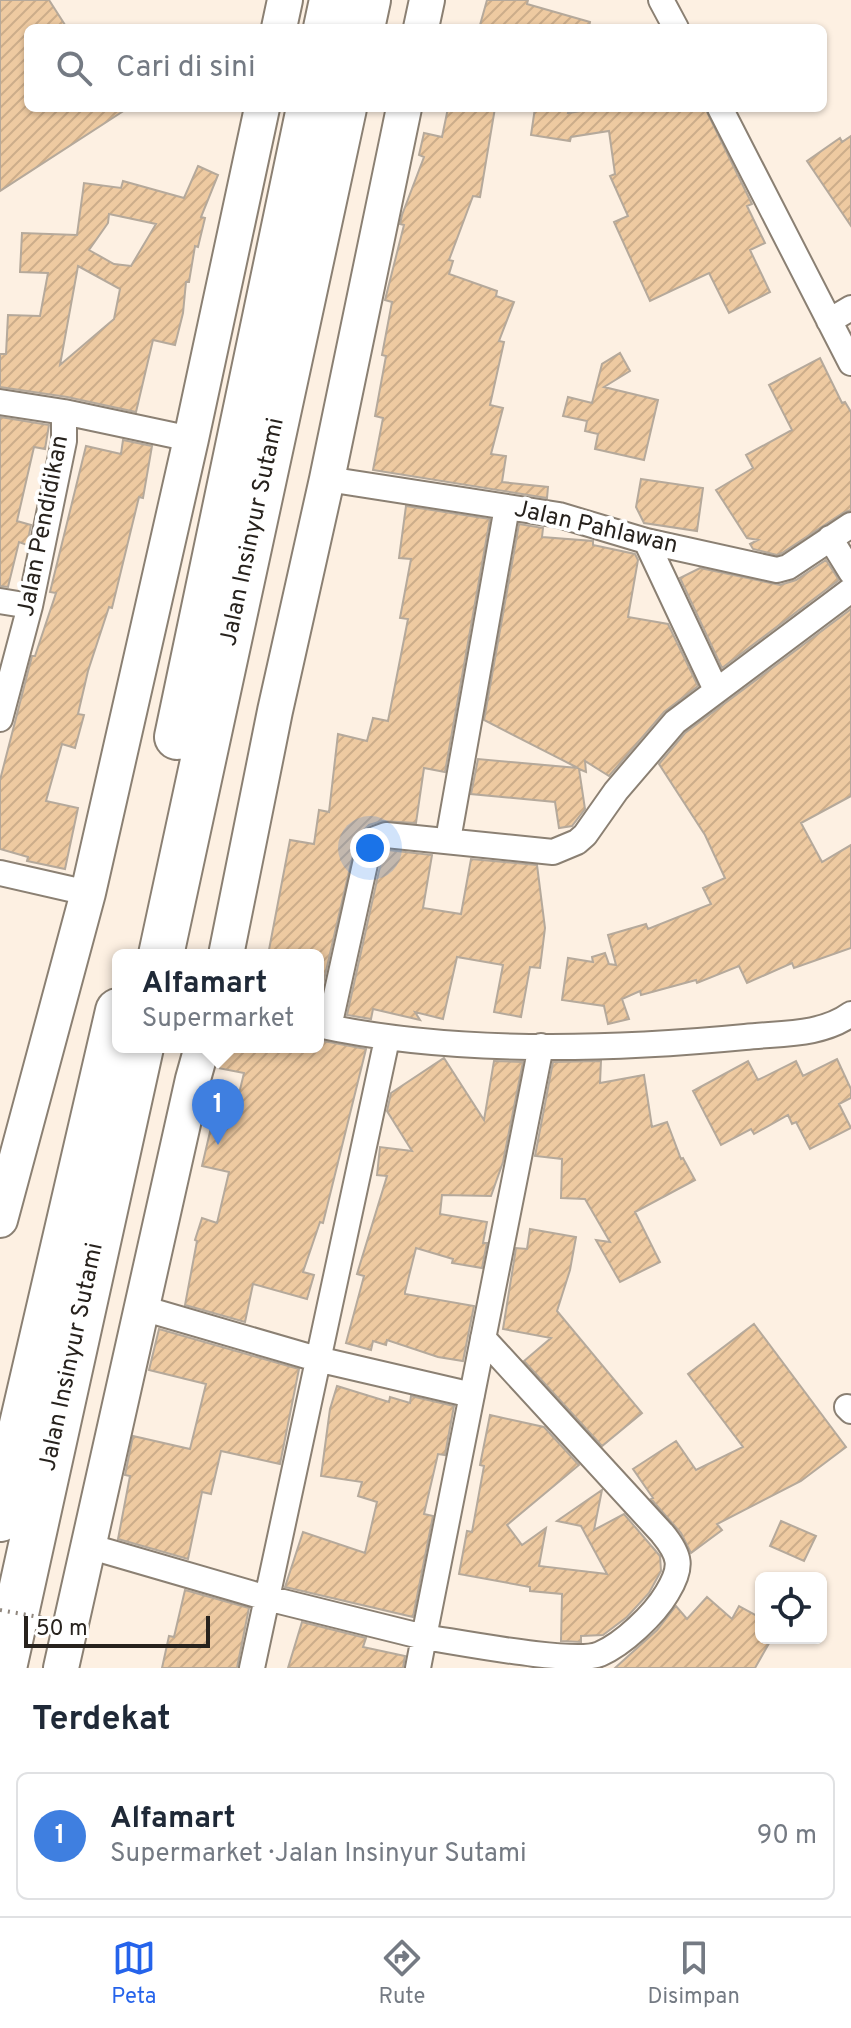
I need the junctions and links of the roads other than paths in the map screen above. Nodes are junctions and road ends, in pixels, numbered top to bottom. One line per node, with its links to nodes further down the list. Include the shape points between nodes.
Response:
1 (285, 0): 6 (street)
2 (332, 0): 7 (highway)
3 (368, 0): 8 (highway)
4 (427, 0): 9 (street)
5 (661, 0): 10 (street)
6 (280, 24)
7 (327, 24)
8 (363, 24)
9 (422, 24)
10 (674, 24)
11 (261, 112): 21 (street)
12 (308, 112): 35 (highway, Jalan Insinyur Sutami)
13 (343, 112): 36 (highway, Jalan Insinyur Sutami)
14 (403, 112): 22 (street)
15 (722, 112): 17 (street)
16 (851, 308): 17 (street)
17 (829, 321): 18 (street)
18 (851, 363)
19 (0, 402): 20 (street)
20 (64, 412): 21 (street, Jalan Pendidikan); 29 (street, Jalan Pendidikan, via 64,441)
21 (191, 439): 34 (street)
22 (327, 479): 23 (street, Jalan Pahlawan); 37 (street)
23 (507, 507): 25 (street, Jalan Pahlawan, via 559,515); 32 (street)
24 (841, 532): 25 (street, Jalan Pahlawan, via 777,570); 26 (street)
25 (646, 541): 30 (street)
26 (851, 572)
27 (851, 590): 30 (street)
28 (0, 601): 29 (street)
29 (30, 606): 31 (street, Jalan Pendidikan)
30 (716, 690): 32 (street, via 675,722 577,842 553,852)
31 (0, 719)
32 (448, 840): 39 (street, via 386,835 369,846)
33 (0, 873): 34 (street)
34 (88, 893): 45 (street)
35 (132, 949)
36 (162, 949)
37 (227, 949)
38 (849, 1019): 42 (street, via 820,1029 682,1043)
39 (324, 1026): 41 (street)
40 (112, 1037): 50 (highway, Jalan Insinyur Sutami)
41 (387, 1039): 42 (street); 48 (street)
42 (541, 1046): 47 (street)
43 (140, 1053): 54 (highway, Jalan Insinyur Sutami)
44 (200, 1053): 46 (street)
45 (0, 1220)
46 (142, 1308): 48 (street); 51 (street)
47 (483, 1338): 49 (street); 53 (street, via 674,1547 678,1571 662,1603 600,1654 555,1655)
48 (317, 1359): 49 (street); 52 (street)
49 (472, 1395): 53 (street)
50 (0, 1519)
51 (88, 1546): 52 (street); 55 (street)
52 (267, 1598): 53 (street); 56 (street)
53 (424, 1637): 57 (street)
54 (4, 1668)
55 (61, 1668)
56 (252, 1668)
57 (418, 1668)

